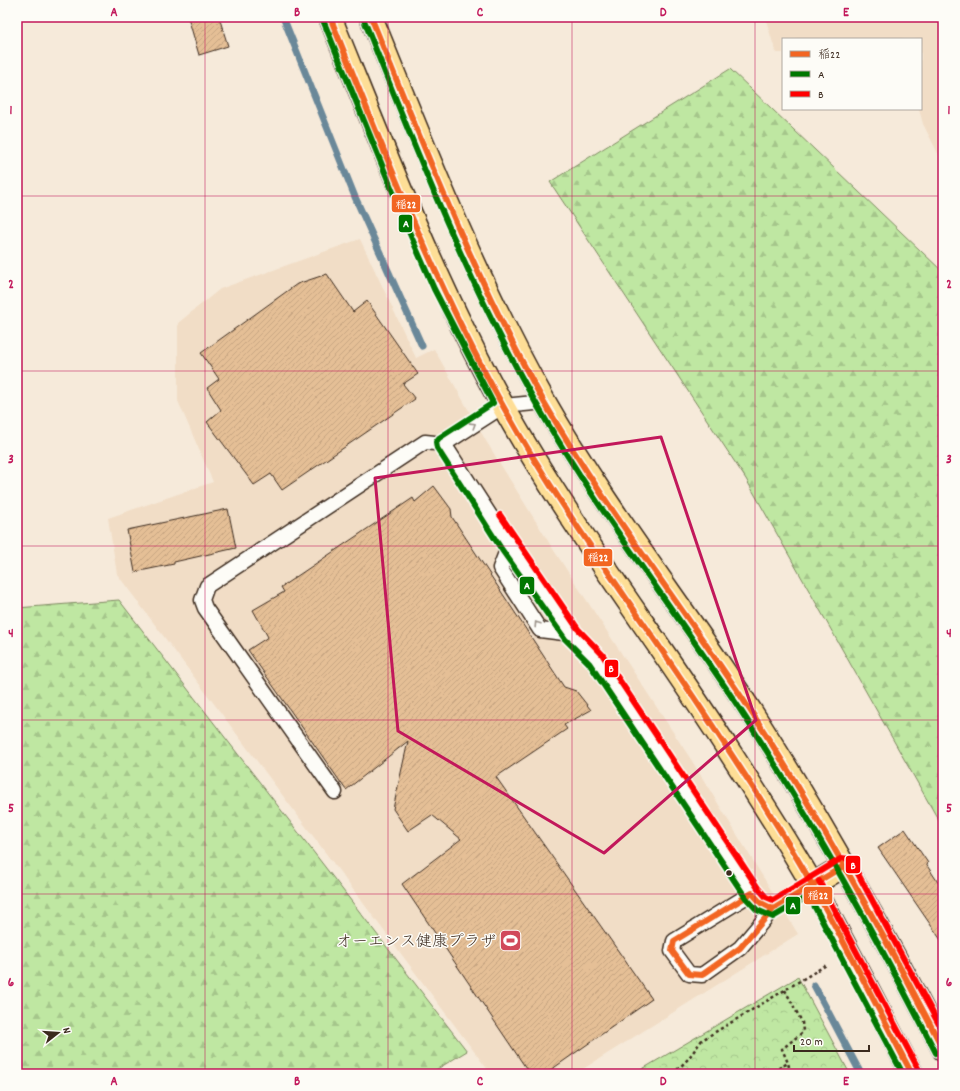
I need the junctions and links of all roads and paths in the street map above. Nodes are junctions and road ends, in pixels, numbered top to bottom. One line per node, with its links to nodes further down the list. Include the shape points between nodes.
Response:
1 (330, 17): 4 (main road, via 417,231 451,306)
2 (371, 17): 3 (main road, via 446,203 496,310)
3 (545, 402): 4 (lane); 9 (main road, via 592,476 752,712)
4 (503, 406): 5 (lane, one-way to 4); 10 (main road, via 550,485 734,758)
5 (444, 444): 6 (lane); 8 (lane, via 425,442 207,586 202,600 205,608)
6 (509, 545): 7 (lane); 7 (lane, one-way to 6, via 540,630 500,568)
7 (572, 634): 11 (lane, via 595,658)
8 (335, 792)
9 (845, 865): 10 (main road); 15 (main road)
10 (812, 885): 12 (lane); 22 (main road)
11 (752, 893): 12 (lane, via 761,903); 12 (lane, via 674,941 672,951 689,974 702,975 740,948)
12 (773, 909)
13 (830, 963): 14 (path)
14 (785, 990): 16 (path, via 802,1022 803,1032 782,1049); 17 (path, via 702,1040)
15 (943, 1049)
16 (788, 1063): 20 (path); 21 (path)
17 (673, 1074)
18 (705, 1074): 19 (path)
19 (718, 1074)
20 (768, 1074)
21 (791, 1074)
22 (912, 1074)

